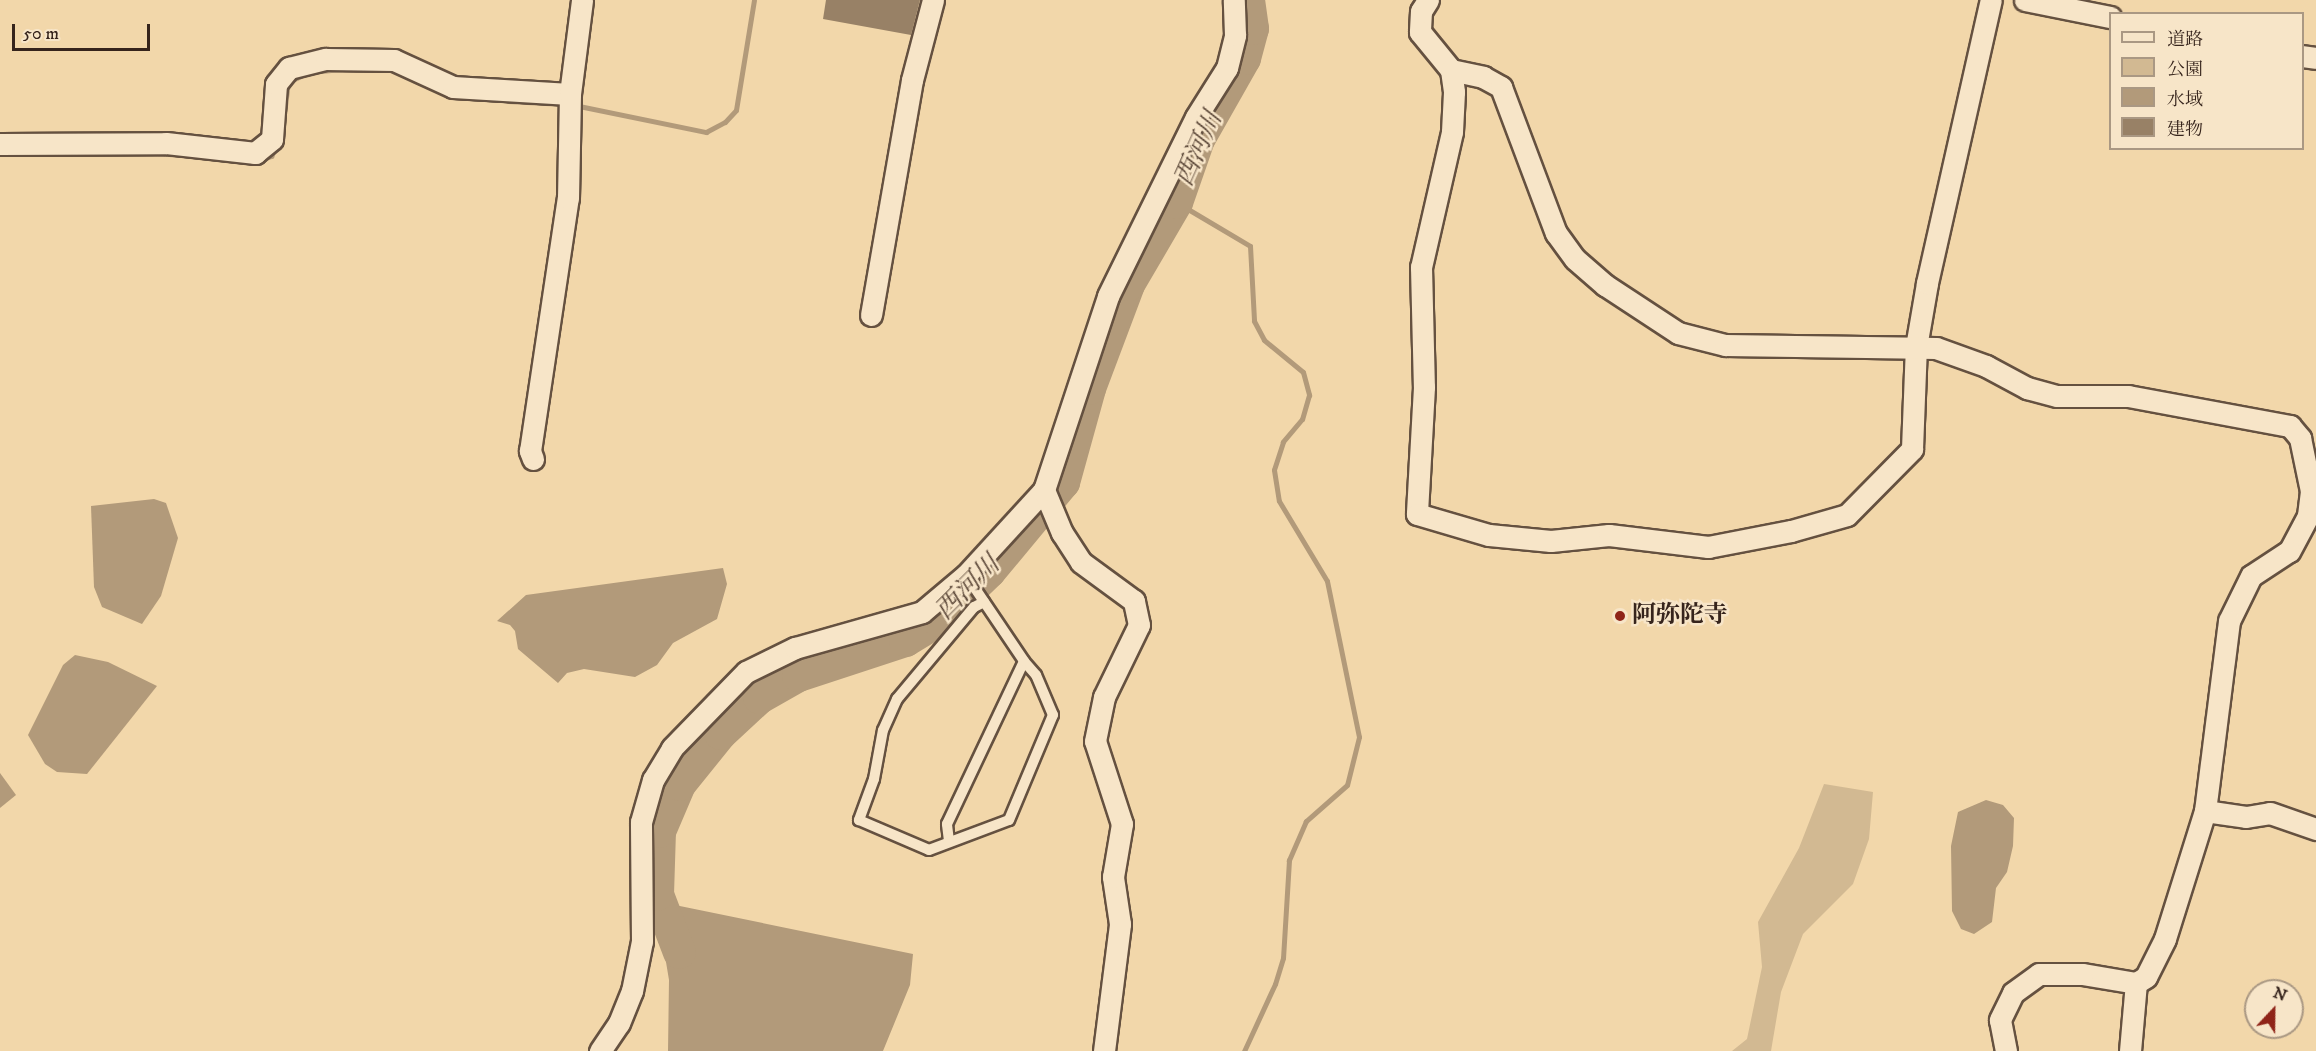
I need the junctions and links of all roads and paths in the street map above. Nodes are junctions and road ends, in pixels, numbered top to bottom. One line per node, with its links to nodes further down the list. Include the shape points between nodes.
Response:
1 (582, 0): 9 (street)
2 (933, 0): 11 (street, via 912,80)
3 (1234, 0): 14 (street, via 1235,35 1227,68 1191,127 1108,296)
4 (1428, 0): 8 (street, via 1421,11 1420,32)
5 (1991, 0): 12 (street)
6 (2025, 0): 7 (street)
7 (2109, 17)
8 (1451, 70): 12 (street, via 1483,77 1501,87 1556,233 1575,259 1605,285 1678,333 1725,345); 12 (street, via 1452,132 1421,267 1424,387 1417,514 1489,535 1551,542 1609,536 1708,547 1791,531 1847,515 1912,448)
9 (570, 102): 10 (street, via 453,87 394,60 326,59 290,68 276,84 272,139 255,153 166,143); 13 (street, via 568,198 530,451)
10 (0, 144)
11 (871, 315)
12 (1916, 346): 18 (street, via 1936,348 1986,366 2027,388 2057,396 2128,396 2290,426 2300,438 2311,491 2308,516 2289,551 2251,576 2229,621)
13 (533, 459)
14 (1047, 496): 15 (street); 23 (street, via 1062,533 1082,562 1134,601 1139,625 1101,705 1095,741 1122,824 1113,878 1120,924)
15 (970, 583): 16 (lane); 22 (street, via 922,612 795,648 746,672 672,748 653,780 641,822 642,941 632,991 619,1023)
16 (984, 602): 17 (lane); 20 (lane, via 974,607 897,699 883,730 874,779 859,820 929,850)
17 (1024, 661): 20 (lane, via 947,824); 20 (lane, via 1036,675 1053,715 1049,725 1009,820)
18 (2205, 811): 19 (street, via 2246,817 2270,813); 21 (street, via 2165,939 2146,977)
19 (2316, 829)
20 (950, 841)
21 (2136, 983): 24 (street, via 2082,974 2039,974 2013,993 2000,1020); 25 (street)
22 (600, 1051)
23 (1104, 1051)
24 (2006, 1051)
25 (2130, 1051)

